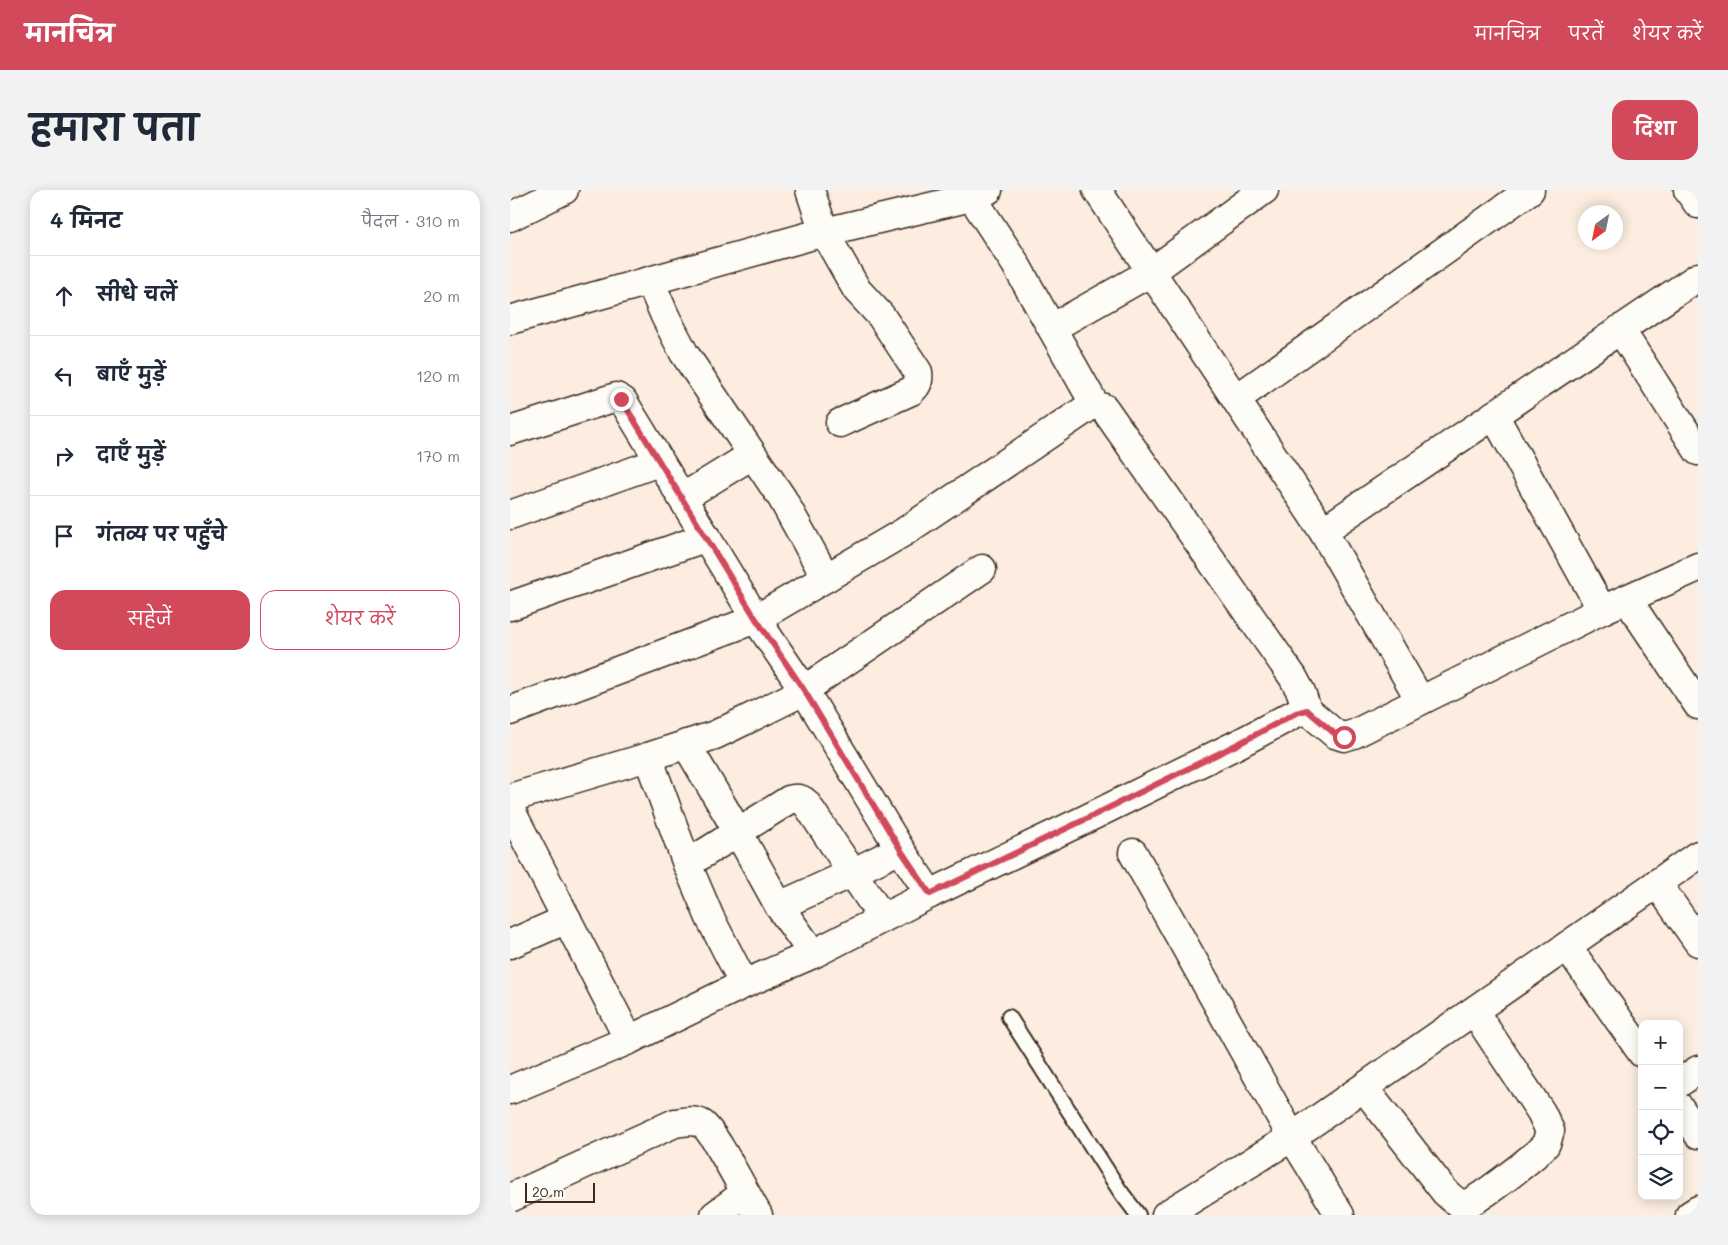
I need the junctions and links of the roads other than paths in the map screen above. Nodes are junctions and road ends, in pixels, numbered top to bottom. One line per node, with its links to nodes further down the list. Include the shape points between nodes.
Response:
1 (564, 190): 10 (street)
2 (810, 190): 11 (street)
3 (1097, 190): 12 (street)
4 (1264, 190): 12 (street)
5 (1530, 190): 18 (street)
6 (1688, 190): 9 (street)
7 (980, 194): 8 (street); 16 (street)
8 (929, 198): 11 (street)
9 (1698, 204)
10 (510, 218)
11 (824, 232): 14 (street); 21 (street, via 857,290 881,316 918,372 919,379 912,391)
12 (1151, 272): 16 (street); 18 (street)
13 (1698, 277): 17 (street)
14 (650, 281): 15 (street); 24 (street, via 684,353)
15 (510, 320)
16 (1052, 328): 19 (street)
17 (1620, 329): 20 (street); 23 (street)
18 (1236, 399): 28 (street)
19 (1095, 405): 32 (street, via 904,532); 40 (street, via 1104,408 1288,670)
20 (1494, 415): 28 (street); 35 (street)
21 (840, 423)
22 (510, 431): 25 (street, via 618,397)
23 (1698, 450)
24 (752, 455): 26 (street); 32 (street, via 782,498)
25 (659, 462): 26 (street); 27 (street)
26 (682, 498): 29 (street)
27 (510, 515)
28 (1323, 531): 38 (street)
29 (707, 537): 34 (street); 36 (street)
30 (1698, 567): 33 (street)
31 (982, 569): 37 (street)
32 (826, 578): 36 (street)
33 (1627, 599): 35 (street); 39 (street)
34 (510, 606)
35 (1602, 610): 38 (street)
36 (756, 619): 37 (street); 41 (street)
37 (804, 690): 42 (street, via 714,735); 47 (street)
38 (1420, 700): 40 (street, via 1344,737 1335,734)
39 (1698, 705)
40 (1307, 710): 53 (street)
41 (510, 711)
42 (686, 744): 43 (street); 46 (street)
43 (648, 757): 44 (street); 50 (street)
44 (510, 798)
45 (510, 809): 56 (street)
46 (738, 832): 50 (street); 51 (street, via 789,800 798,798 806,803); 54 (street)
47 (900, 849): 51 (street); 53 (street)
48 (1132, 853): 72 (street)
49 (1698, 855): 52 (street)
50 (687, 864): 61 (street)
51 (852, 873): 54 (street); 55 (street)
52 (1657, 884): 57 (street); 59 (street)
53 (930, 894): 55 (street)
54 (779, 906): 60 (street)
55 (882, 918): 60 (street)
56 (567, 919): 58 (street); 64 (street)
57 (1698, 942)
58 (510, 944)
59 (1567, 946): 62 (street); 65 (street)
60 (813, 954): 61 (street)
61 (744, 984): 64 (street)
62 (1474, 1011): 68 (street); 68 (street, via 1541,1112 1550,1131 1546,1143 1536,1155 1479,1197 1467,1204 1456,1203)
63 (1009, 1017): 77 (lane)
64 (629, 1040): 69 (street)
65 (1638, 1047)
66 (1698, 1070): 67 (street)
67 (1683, 1080)
68 (1364, 1088): 72 (street)
69 (510, 1090)
70 (1681, 1110): 71 (street)
71 (1698, 1134)
72 (1292, 1138): 78 (street); 79 (street)
73 (510, 1198): 74 (street, via 675,1123 692,1120 703,1124 713,1136)
74 (751, 1204): 76 (street)
75 (1698, 1210): 80 (street)
76 (715, 1215)
77 (1138, 1215)
78 (1166, 1215)
79 (1340, 1215)
80 (1690, 1215)

